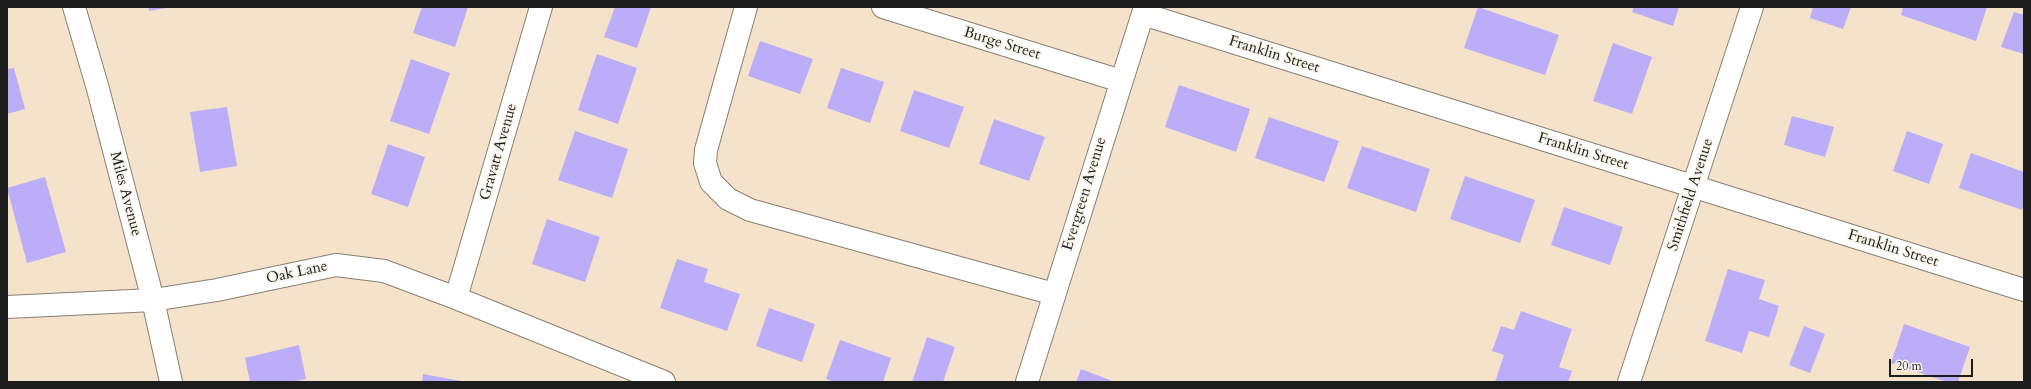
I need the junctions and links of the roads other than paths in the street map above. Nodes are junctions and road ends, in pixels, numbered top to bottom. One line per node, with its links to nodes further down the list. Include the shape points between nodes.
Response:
1 (74, 7): 12 (street, Miles Avenue)
2 (541, 7): 11 (street, Gravatt Avenue)
3 (746, 7): 10 (street, via 706,150 705,164 711,182 728,199 750,210)
4 (882, 7): 7 (street, Burge Street)
5 (1752, 7): 8 (street, Smithfield Avenue)
6 (1144, 10): 7 (street, Evergreen Avenue); 8 (street, Franklin Street)
7 (1121, 81): 10 (street, Evergreen Avenue)
8 (1694, 187): 9 (street, Franklin Street); 17 (street, Smithfield Avenue)
9 (2024, 290)
10 (1054, 294): 16 (street, Evergreen Avenue)
11 (456, 298): 12 (street, Oak Lane, via 384,271 336,264 217,290); 15 (street, Oak Lane)
12 (153, 300): 13 (street, Oak Lane); 14 (street, Miles Avenue)
13 (7, 307)
14 (171, 382)
15 (664, 382)
16 (1027, 382)
17 (1629, 382)

